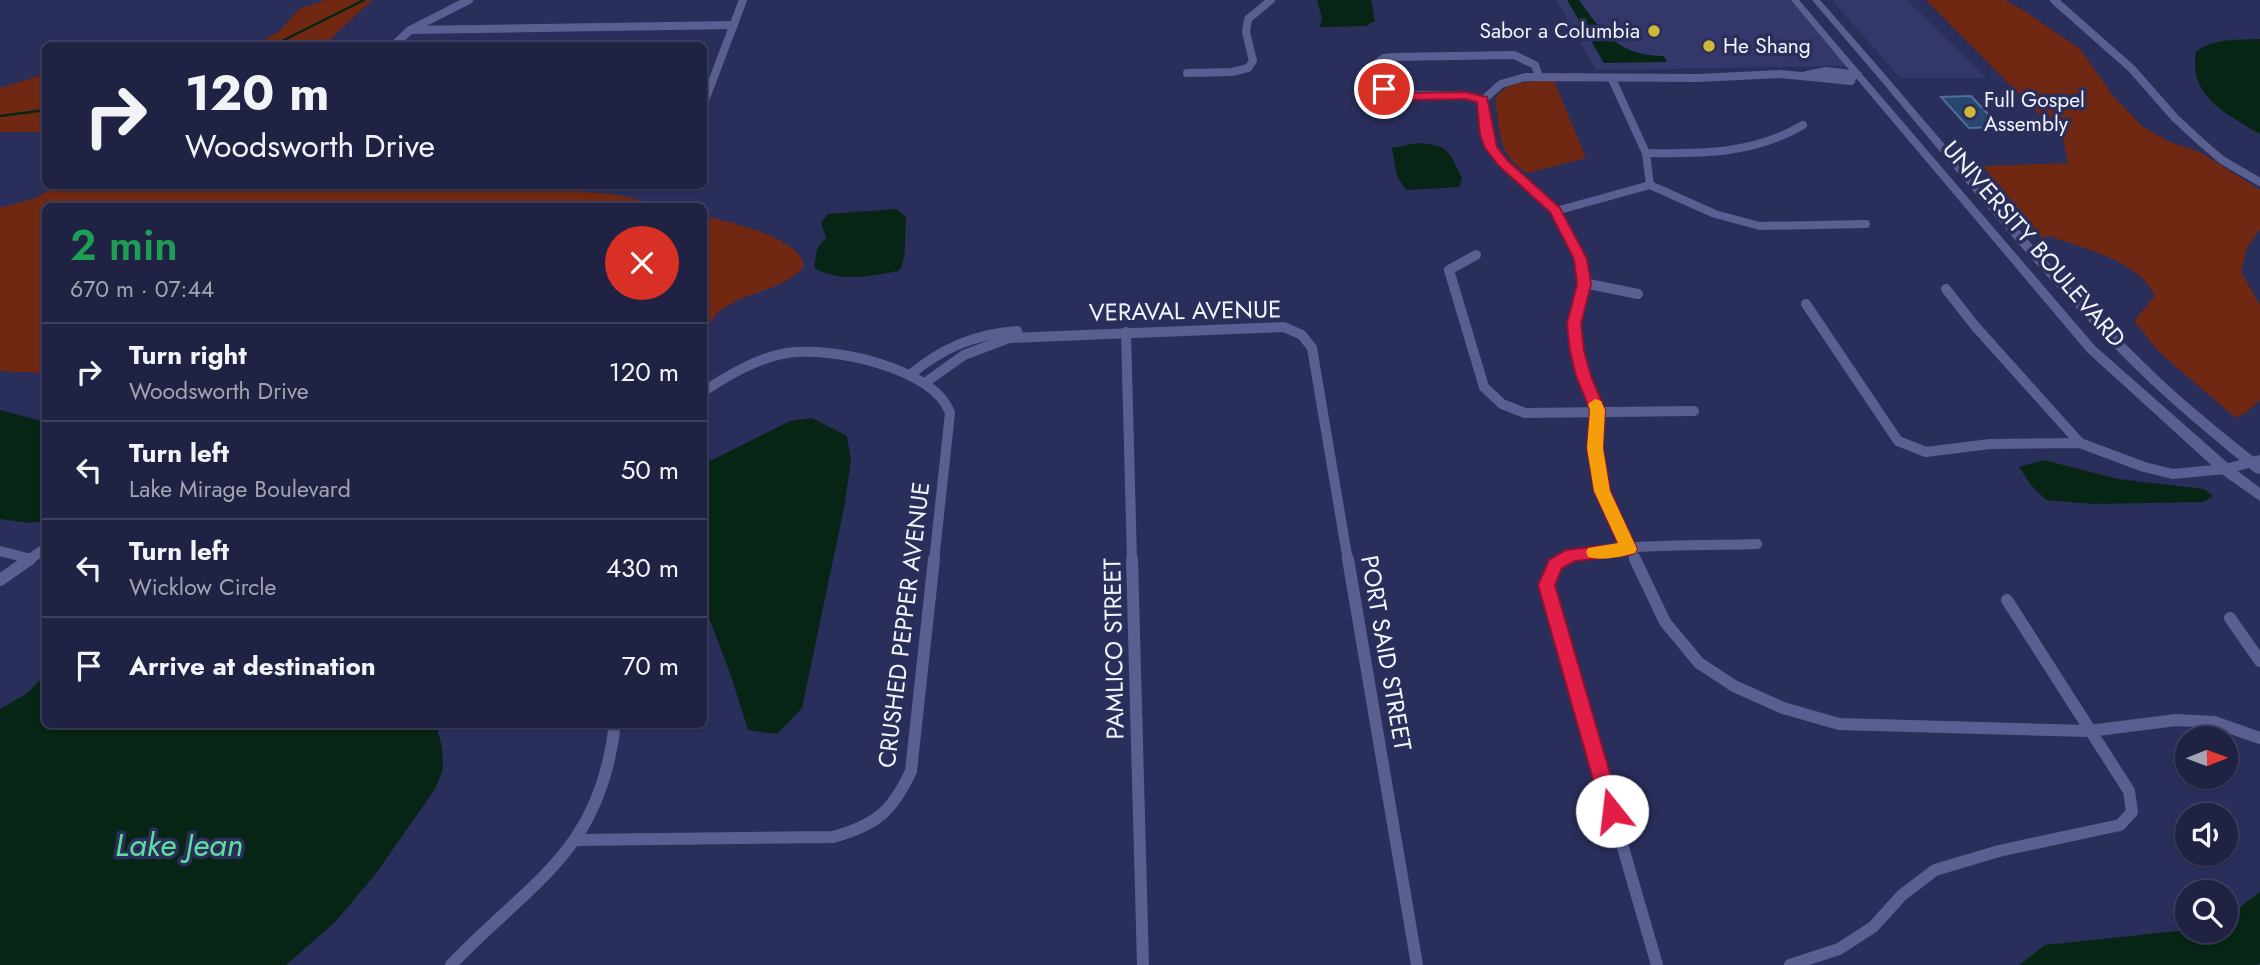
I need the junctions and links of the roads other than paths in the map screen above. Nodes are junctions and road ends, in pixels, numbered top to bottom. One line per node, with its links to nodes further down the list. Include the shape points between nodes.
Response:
1 (469, 0): 8 (street)
2 (743, 0): 7 (street)
3 (1271, 0): 10 (street, via 1246,22 1253,61 1248,68)
4 (1794, 0): 12 (street, UNIVERSITY BOULEVARD)
5 (1816, 0): 11 (street, UNIVERSITY BOULEVARD)
6 (2054, 0): 19 (street, via 2132,69 2201,142)
7 (734, 25): 8 (street); 15 (street)
8 (410, 30): 9 (street)
9 (397, 42)
10 (1187, 73)
11 (1880, 73): 37 (main road, UNIVERSITY BOULEVARD, via 2080,305 2159,382)
12 (1856, 75): 14 (street, via 1851,81 1807,75); 38 (main road, UNIVERSITY BOULEVARD, via 2091,349)
13 (1539, 76): 14 (street); 16 (street, via 1506,80); 16 (street, via 1535,65 1514,55 1384,58 1374,65 1384,89 1394,94)
14 (1612, 79): 18 (street)
15 (708, 80)
16 (1483, 100): 21 (street, via 1491,148)
17 (1803, 125): 18 (street, via 1784,139 1740,151)
18 (1646, 153): 20 (street)
19 (2260, 182)
20 (1650, 184): 21 (street); 22 (street, via 1714,214 1760,226)
21 (1556, 211): 24 (street, via 1581,259)
22 (1866, 224)
23 (1476, 255): 34 (street, via 1449,270 1484,387 1493,400 1525,413)
24 (1584, 284): 26 (street); 34 (street, via 1574,324 1577,351)
25 (1946, 289): 36 (street)
26 (1638, 294)
27 (1806, 304): 36 (street, via 1898,441 1926,452 1990,444)
28 (1126, 332): 29 (street, VERAVAL AVENUE); 30 (street, VERAVAL AVENUE, via 1284,327 1302,335); 55 (street, PAMLICO STREET)
29 (1051, 334): 31 (street, VERAVAL AVENUE, via 986,332 956,342); 32 (street, VERAVAL AVENUE, via 980,346)
30 (1312, 348): 56 (street, PORT SAID STREET)
31 (909, 375): 32 (street); 33 (street, via 844,355 789,353 733,372)
32 (926, 382): 53 (street, CRUSHED PEPPER AVENUE, via 946,401 950,412 911,771 899,800 860,830 833,837)
33 (707, 389)
34 (1598, 410): 35 (street); 41 (street, via 1595,448 1602,491)
35 (1694, 411)
36 (2080, 443): 38 (street, via 2174,474)
37 (2257, 464): 38 (street)
38 (2225, 469): 39 (main road, UNIVERSITY BOULEVARD)
39 (2260, 496)
40 (1757, 544): 41 (street)
41 (1629, 549): 51 (street, via 1665,622 1699,663 1734,686 1783,708 1839,724); 57 (street, via 1572,555 1555,564 1547,585)
42 (0, 551): 44 (street)
43 (42, 551): 44 (street)
44 (31, 559): 45 (street)
45 (3, 577): 46 (street)
46 (0, 590)
47 (2007, 600): 51 (street)
48 (2230, 618): 49 (street)
49 (2260, 661)
50 (615, 728): 53 (street, via 602,792)
51 (2089, 731): 52 (street, via 2176,720 2214,722); 58 (street, via 2129,791 2132,812 2120,825 1999,850 1935,870 1902,895 1873,927 1839,949)
52 (2260, 738)
53 (576, 840): 54 (street)
54 (451, 965)
55 (1143, 965)
56 (1417, 965)
57 (1657, 965)
58 (1790, 965)

